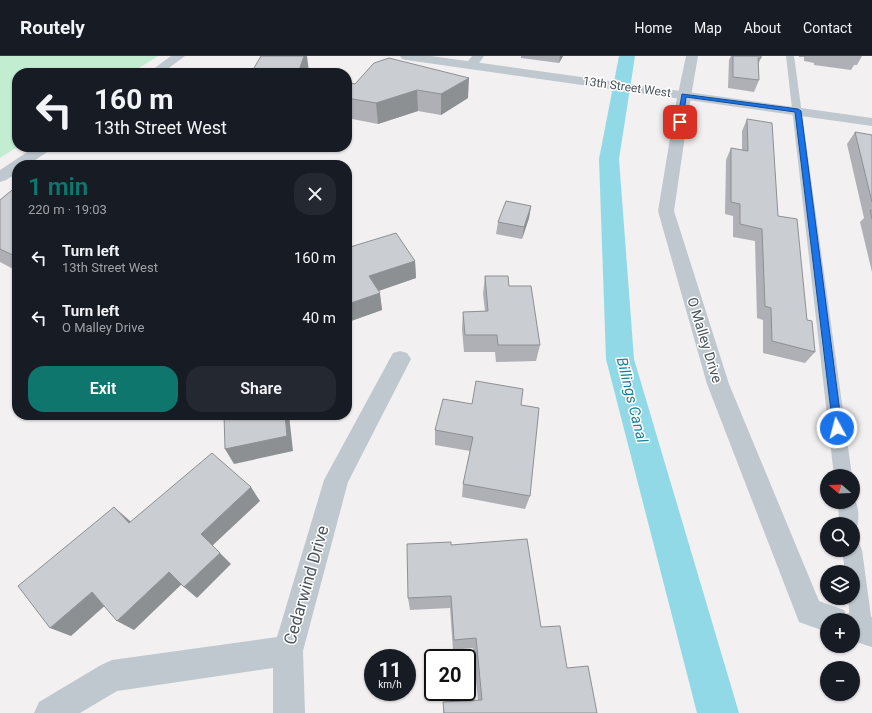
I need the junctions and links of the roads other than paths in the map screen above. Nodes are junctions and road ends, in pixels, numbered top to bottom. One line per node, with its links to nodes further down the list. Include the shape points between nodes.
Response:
1 (179, 56): 6 (street)
2 (406, 56): 5 (street, 13th Street West)
3 (692, 56): 7 (street, O Malley Drive)
4 (790, 56): 8 (lane)
5 (475, 61): 7 (street, 13th Street West)
6 (161, 68)
7 (684, 96): 8 (street, 13th Street West); 17 (street, O Malley Drive, via 666,211 718,384)
8 (798, 111): 9 (street, 13th Street West); 15 (lane)
9 (872, 122)
10 (38, 152): 11 (street)
11 (26, 160)
12 (12, 169): 13 (street)
13 (0, 177)
14 (400, 360): 19 (street, Cedarwind Drive, via 336,480)
15 (842, 469)
16 (853, 557): 18 (lane)
17 (820, 614)
18 (862, 629)
19 (288, 651): 20 (street, Cedarwind Drive, via 112,676); 21 (street)
20 (50, 713)
21 (289, 713)

